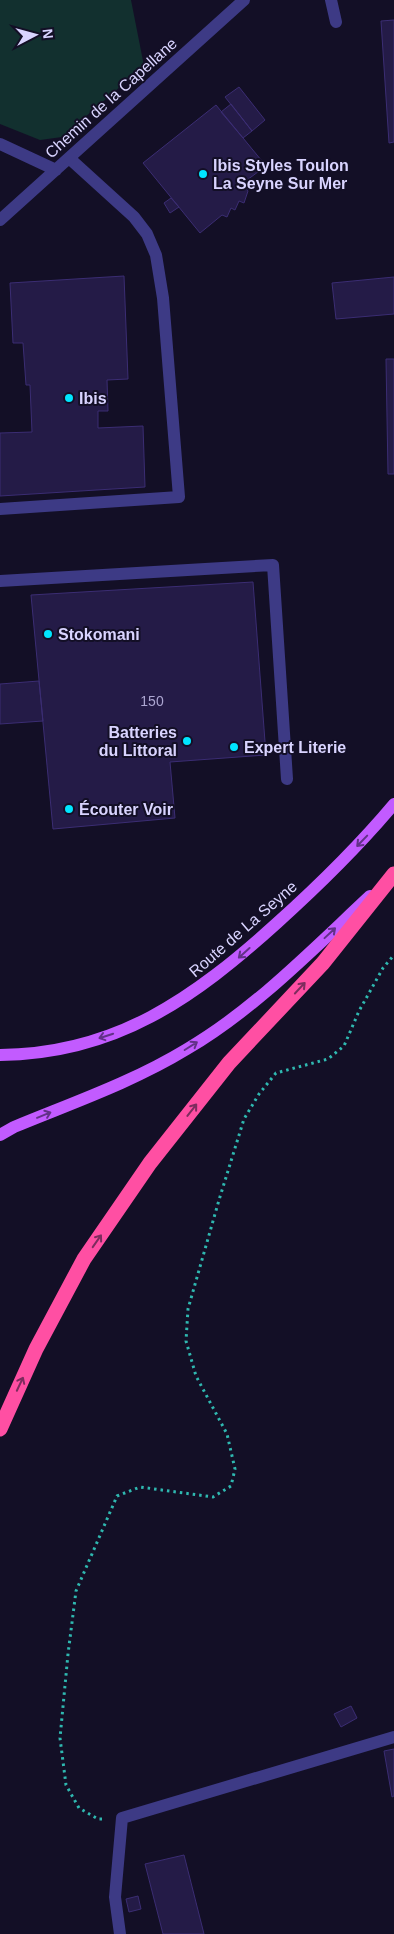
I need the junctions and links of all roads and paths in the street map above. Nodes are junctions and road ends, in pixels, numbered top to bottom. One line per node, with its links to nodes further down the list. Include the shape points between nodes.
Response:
1 (244, 0): 5 (lane, Chemin de la Capellane)
2 (331, 0): 3 (lane)
3 (336, 22)
4 (0, 144): 6 (lane)
5 (69, 158): 6 (lane, Chemin de la Capellane); 8 (lane, via 134,217 147,234 156,255 163,298 179,498)
6 (56, 170): 7 (lane, Chemin de la Capellane)
7 (0, 220)
8 (0, 509)
9 (0, 581): 10 (lane, via 272,565)
10 (287, 779)
11 (394, 804): 14 (main road, Route de La Seyne, one-way to 14, via 300,903 237,960 190,995 150,1019 70,1048)
12 (394, 874): 15 (main road, one-way to 12, via 120,1084 186,1050 223,1026 269,989); 16 (highway, one-way to 12, via 36,1349 84,1259 150,1163 229,1063 323,963)
13 (394, 955): 18 (path, via 359,1011 344,1046 328,1059 276,1073 244,1119 188,1309 186,1341 196,1376 227,1434 235,1468 231,1486 213,1497 140,1487 117,1496 76,1591 60,1738 66,1785 79,1808 98,1819)
14 (0, 1054)
15 (0, 1135)
16 (0, 1429)
17 (394, 1737): 18 (lane)
18 (122, 1818): 19 (lane, via 115,1898)
19 (120, 1934)

